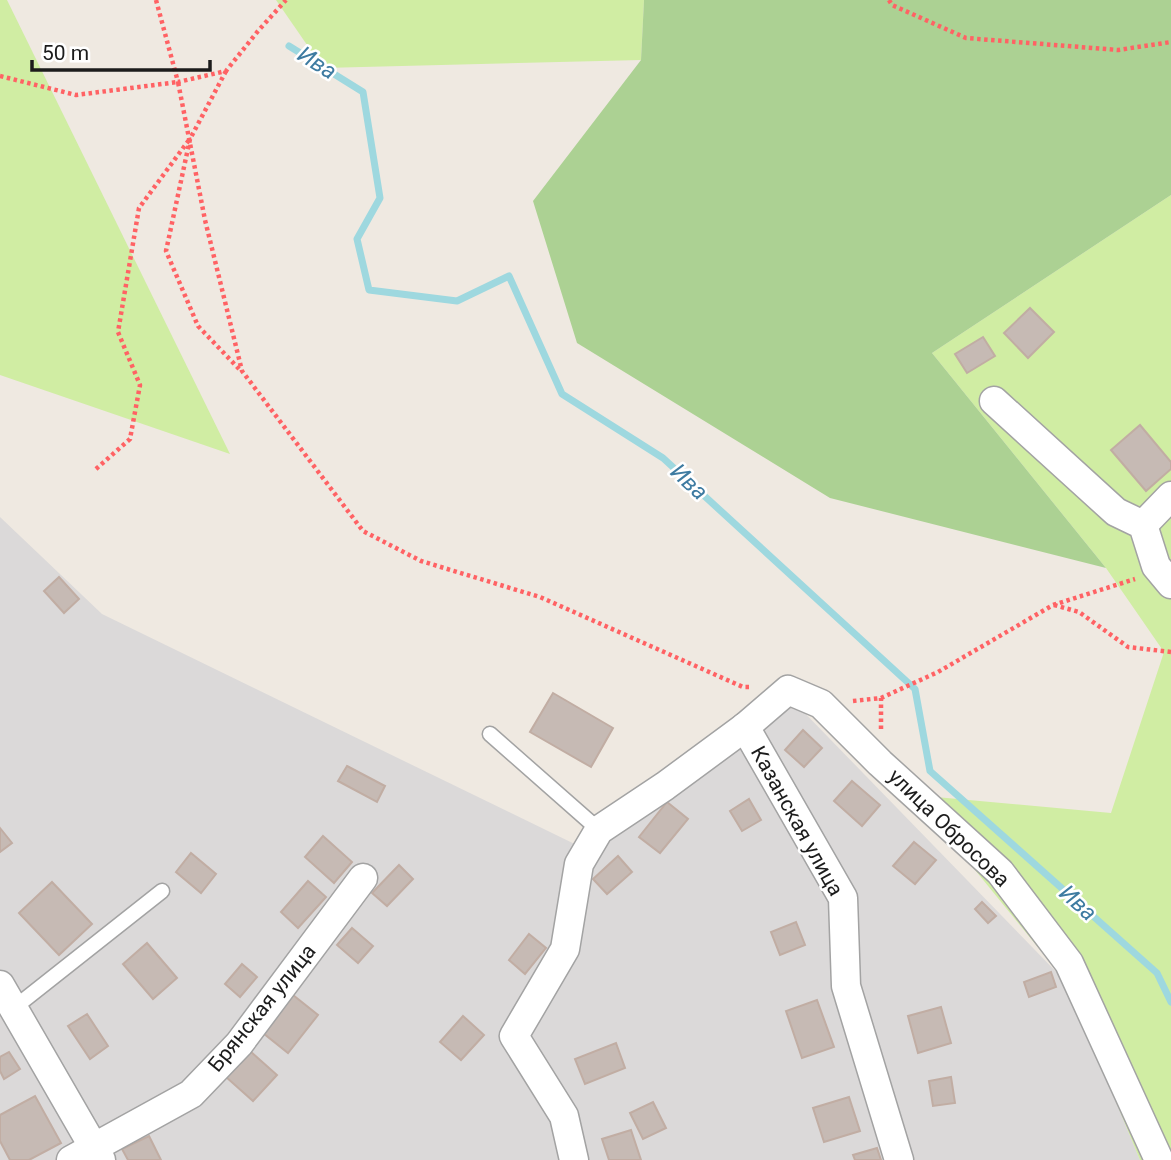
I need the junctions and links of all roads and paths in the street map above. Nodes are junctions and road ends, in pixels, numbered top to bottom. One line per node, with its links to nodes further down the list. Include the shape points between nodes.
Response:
1 (156, 0): 7 (path)
2 (286, 0): 5 (path)
3 (889, 0): 4 (path, via 966,38 1118,50)
4 (1171, 42)
5 (226, 71): 7 (path); 8 (path)
6 (0, 76): 7 (path, via 76,95)
7 (178, 82): 8 (path)
8 (190, 139): 9 (path); 9 (path, via 166,251 198,326); 11 (path, via 139,208 118,332 140,385 130,439)
9 (242, 371): 18 (path, via 363,531 421,561 540,597 743,687)
10 (994, 401): 13 (street, via 1116,512)
11 (96, 469)
12 (1171, 496): 13 (street)
13 (1143, 525): 15 (street, via 1156,566)
14 (1140, 578): 16 (path)
15 (1171, 584)
16 (1053, 605): 17 (path, via 1079,612 1128,647); 19 (path, via 938,672)
17 (1171, 652)
18 (788, 690): 20 (street); 29 (street, улица Обросова, via 821,704 1000,872 1069,962)
19 (881, 698)
20 (745, 727): 22 (street); 28 (street, Казанская улица, via 843,898 846,986)
21 (490, 734): 22 (lane)
22 (599, 830): 27 (street, via 579,864 565,949 514,1036 564,1116)
23 (363, 878): 26 (street, Брянская улица, via 239,1044 191,1094)
24 (162, 891): 25 (lane)
25 (7, 996): 26 (street)
26 (89, 1156)
27 (574, 1160)
28 (899, 1160)
29 (1159, 1160)

